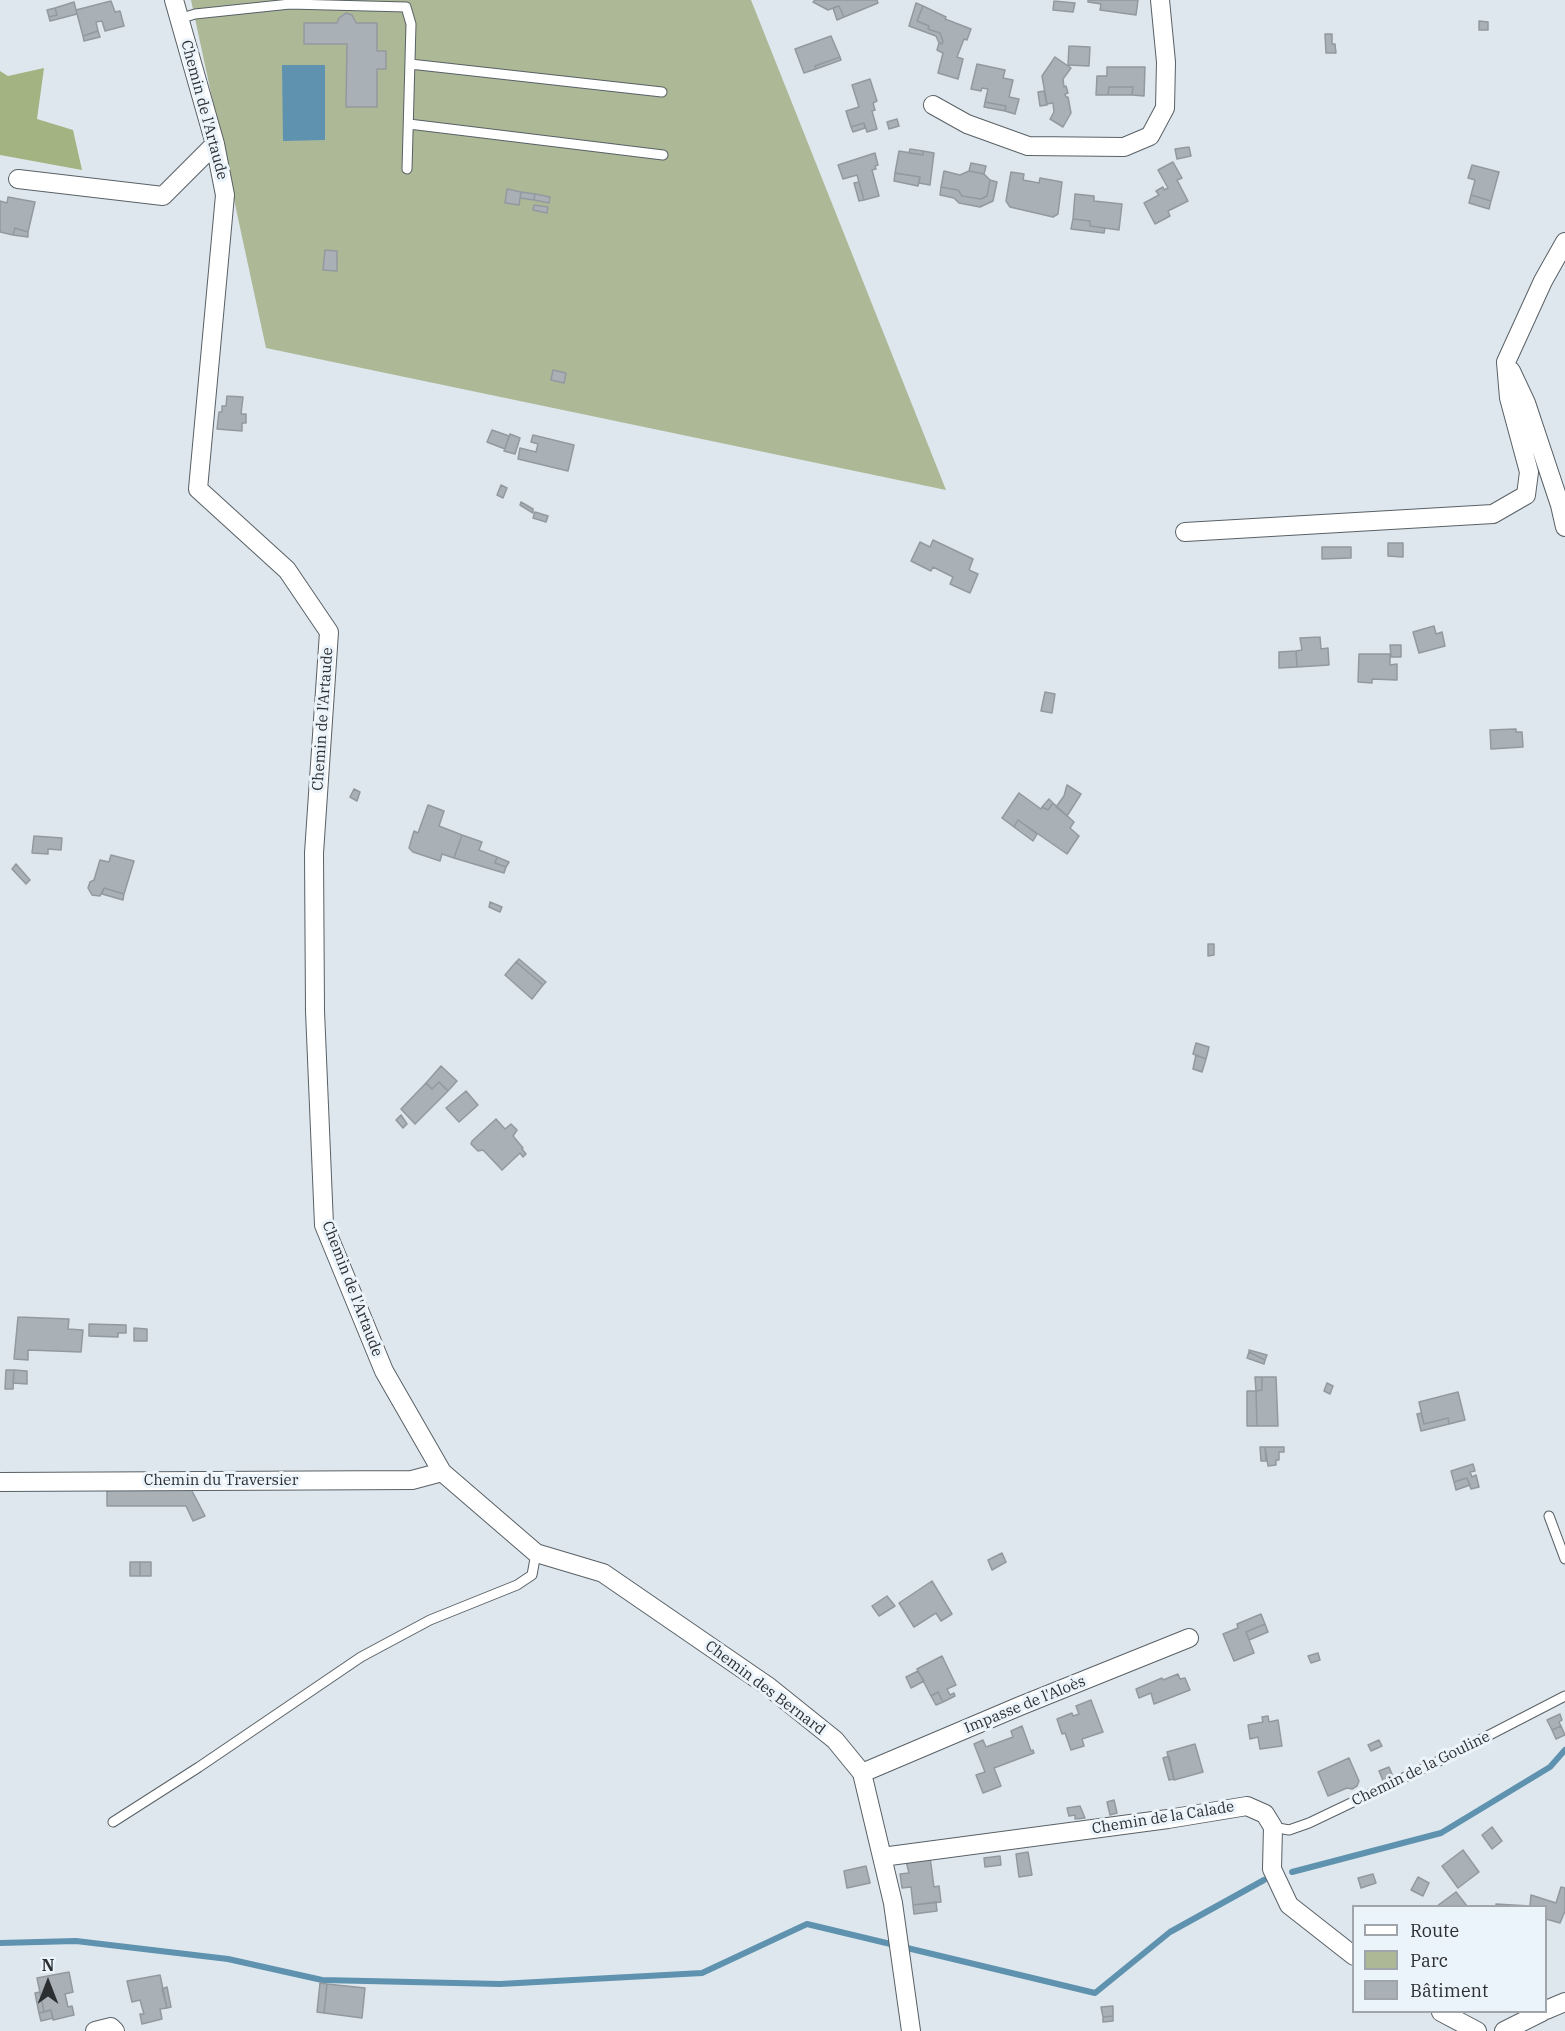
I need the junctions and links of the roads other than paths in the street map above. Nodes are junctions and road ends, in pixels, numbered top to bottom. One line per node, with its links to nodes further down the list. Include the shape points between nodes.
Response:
1 (174, 0): 5 (street, Chemin de l'Artaude)
2 (1160, 0): 8 (street, via 1166,62 1164,108 1150,136 1124,147 1028,146 967,123)
3 (306, 2): 4 (lane); 6 (lane, via 406,7 411,24)
4 (239, 4): 5 (lane)
5 (179, 19): 10 (street, Chemin de l'Artaude)
6 (410, 64): 7 (lane); 9 (lane)
7 (662, 92)
8 (933, 105)
9 (409, 123): 11 (lane); 12 (lane)
10 (214, 144): 13 (street, via 164,196); 18 (street, Chemin de l'Artaude, via 225,195 198,489 287,570 329,632 314,853 315,1011 324,1224 384,1371)
11 (663, 155)
12 (407, 169)
13 (18, 179)
14 (1565, 242): 15 (street)
15 (1506, 362): 16 (street, via 1526,403); 17 (street, via 1509,398 1530,472 1526,495 1493,514)
16 (1565, 527)
17 (1185, 532)
18 (442, 1472): 19 (street, Chemin du Traversier, via 412,1480); 21 (street, Chemin des Bernard)
19 (0, 1482)
20 (1549, 1516): 22 (lane)
21 (536, 1553): 25 (street, Chemin des Bernard, via 603,1573 769,1686 835,1740); 26 (lane, via 532,1575 517,1585 430,1620 361,1657)
22 (1565, 1559)
23 (1189, 1638): 25 (street, Impasse de l'Aloès)
24 (1565, 1696): 27 (lane, Chemin de la Gouline, via 1309,1823 1289,1830)
25 (862, 1773): 28 (street, Chemin des Bernard)
26 (113, 1822)
27 (1273, 1827): 28 (street, Chemin de la Calade, via 1265,1814 1247,1806); 29 (street, via 1272,1869 1289,1905)
28 (882, 1857): 36 (street, Chemin des Bernard, via 893,1903)
29 (1352, 1955)
30 (1565, 2002): 31 (street)
31 (1547, 2010)
32 (1443, 2013): 37 (street)
33 (1540, 2013): 38 (street)
34 (95, 2031): 35 (street, via 111,2027)
35 (115, 2031)
36 (911, 2031)
37 (1477, 2031)
38 (1504, 2031)

